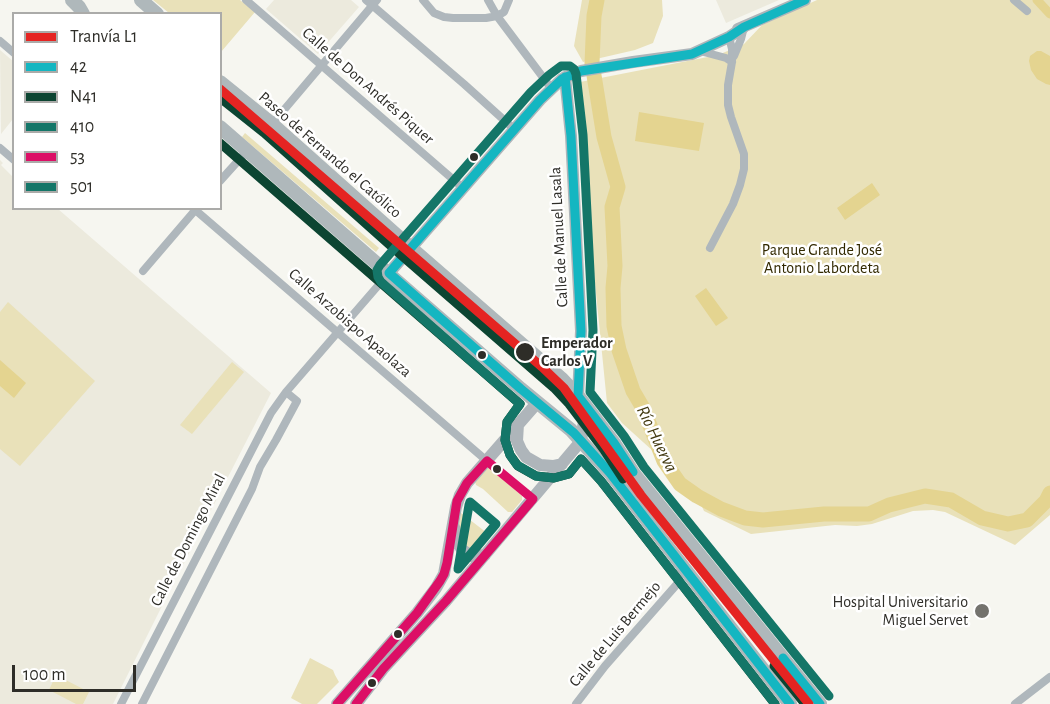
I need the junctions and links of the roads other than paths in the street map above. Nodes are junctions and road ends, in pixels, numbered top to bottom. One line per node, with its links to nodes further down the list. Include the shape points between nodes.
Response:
1 (141, 0): 10 (main road)
2 (246, 0): 19 (street, Calle de Don Andrés Piquer)
3 (423, 0): 11 (street, via 434,13 444,17)
4 (488, 0): 11 (street)
5 (508, 0): 11 (street, via 504,12)
6 (805, 0): 12 (main road)
7 (1014, 0): 9 (street)
8 (371, 2): 19 (street); 25 (street)
9 (1027, 11)
10 (156, 12)
11 (497, 16): 22 (street)
12 (744, 27): 13 (main road); 18 (street)
13 (727, 35): 16 (main road); 17 (main road); 18 (street)
14 (0, 41): 15 (street)
15 (12, 51)
16 (699, 51): 17 (main road); 18 (street)
17 (670, 56): 20 (main road)
18 (732, 62): 34 (street, via 728,105 744,154 744,169 733,204)
19 (321, 65): 23 (street); 30 (street, Calle de Don Andrés Piquer)
20 (565, 77): 22 (main road); 39 (main road, Calle de Manuel Lasala)
21 (222, 84): 23 (main road, Paseo de Fernando el Católico)
22 (551, 88): 25 (main road)
23 (272, 124): 33 (main road, Paseo de Fernando el Católico)
24 (222, 129): 27 (main road)
25 (514, 129): 30 (main road)
26 (0, 148): 28 (street)
27 (247, 151): 29 (street); 36 (main road)
28 (12, 158)
29 (222, 179)
30 (463, 188): 33 (main road)
31 (194, 210): 35 (street)
32 (196, 210): 37 (street, Calle Arzobispo Apaolaza)
33 (411, 248): 36 (main road); 39 (main road, Paseo de Fernando el Católico, via 555,373)
34 (710, 248)
35 (143, 271)
36 (389, 273): 37 (street, Calle de Domingo Miral); 40 (main road)
37 (338, 332): 38 (street, Calle de Domingo Miral); 43 (street, Calle Arzobispo Apaolaza)
38 (286, 392): 53 (street, Calle de Domingo Miral, via 260,431); 54 (street, Calle de Domingo Miral, via 297,401)
39 (582, 402): 42 (main road, Calle de Manuel Lasala); 59 (main road, Paseo de Fernando el Católico, via 634,474)
40 (537, 403): 41 (main road); 42 (main road)
41 (518, 424): 43 (main road); 44 (main road, via 517,441 526,458 540,465)
42 (581, 441): 44 (main road); 47 (main road)
43 (487, 460): 45 (main road, via 459,495)
44 (562, 464): 46 (main road)
45 (452, 527): 46 (main road, via 462,550 472,556); 48 (main road)
46 (485, 555): 51 (main road)
47 (680, 561): 49 (street, Calle de Luis Bermejo); 50 (main road)
48 (444, 574): 51 (main road); 55 (main road)
49 (678, 583): 50 (street, Calle de Luis Bermejo); 57 (street, Calle de Luis Bermejo)
50 (697, 585): 58 (main road)
51 (423, 625): 56 (main road)
52 (1050, 677): 60 (street)
53 (121, 704)
54 (142, 704)
55 (338, 704)
56 (356, 704)
57 (576, 704)
58 (790, 704)
59 (820, 704)
60 (1016, 704)

